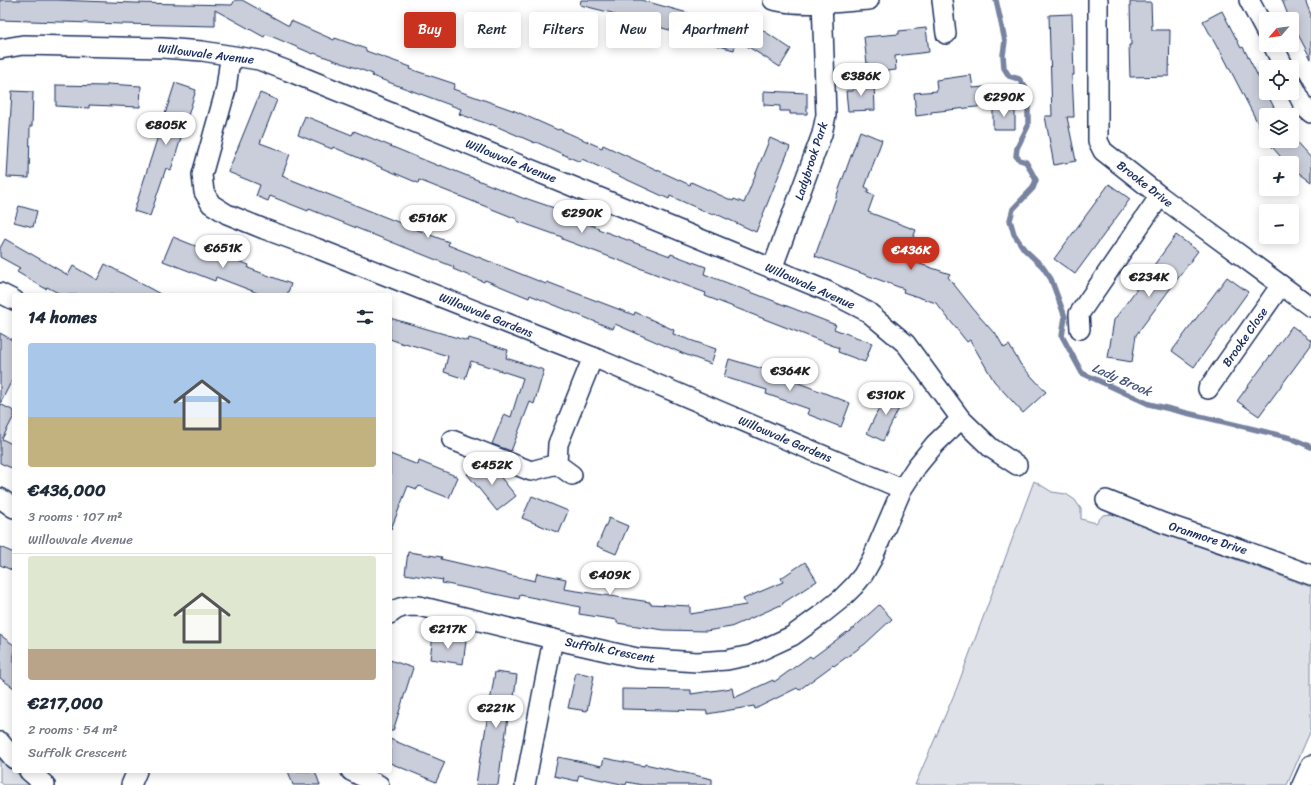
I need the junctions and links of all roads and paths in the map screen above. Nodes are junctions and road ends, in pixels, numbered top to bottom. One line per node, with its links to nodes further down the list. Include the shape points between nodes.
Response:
1 (772, 0): 6 (street)
2 (869, 0): 6 (street)
3 (942, 0): 8 (street)
4 (1098, 0): 13 (street, Brooke Drive, via 1098,141 1103,151)
5 (1249, 0): 7 (street)
6 (822, 2): 14 (street, Ladybrook Park, via 826,115 822,134)
7 (1259, 19)
8 (946, 34)
9 (0, 49): 10 (street, Willowvale Avenue, via 23,45 163,48)
10 (236, 57): 14 (street, Willowvale Avenue, via 259,60 288,71); 20 (street, Willowvale Gardens, via 229,66 226,89 202,176 204,192 211,204 227,214 264,229)
11 (1299, 96): 12 (street)
12 (1311, 113)
13 (1160, 196): 15 (street, Brooke Drive); 19 (street, via 1079,314)
14 (772, 269): 22 (street, Willowvale Avenue, via 827,291 868,312 906,344)
15 (1281, 285): 18 (street, Brooke Drive); 21 (street, Brooke Close)
16 (0, 293): 17 (street)
17 (12, 299)
18 (1311, 307)
19 (1080, 329)
20 (593, 357): 23 (street, via 558,444 564,470 531,471); 25 (street, Willowvale Gardens)
21 (1208, 389)
22 (960, 419): 24 (street, Willowvale Avenue, via 992,448); 25 (street, Suffolk Crescent, via 935,444)
23 (452, 440)
24 (1016, 465)
25 (902, 489): 31 (street, Suffolk Crescent, via 872,559 854,586 821,616 792,636 764,649 726,660 697,662 637,658)
26 (0, 498): 28 (street)
27 (1106, 500): 29 (street, Oranmore Drive, via 1163,523)
28 (12, 507)
29 (1311, 575)
30 (392, 612): 31 (street, Suffolk Crescent, via 396,608 419,606)
31 (553, 639): 41 (street)
32 (0, 742): 33 (street)
33 (12, 757)
34 (1311, 765): 42 (street)
35 (30, 773): 38 (street)
36 (136, 773): 39 (street)
37 (355, 773): 40 (street)
38 (45, 785)
39 (131, 785)
40 (379, 785)
41 (525, 785)
42 (1302, 785)

